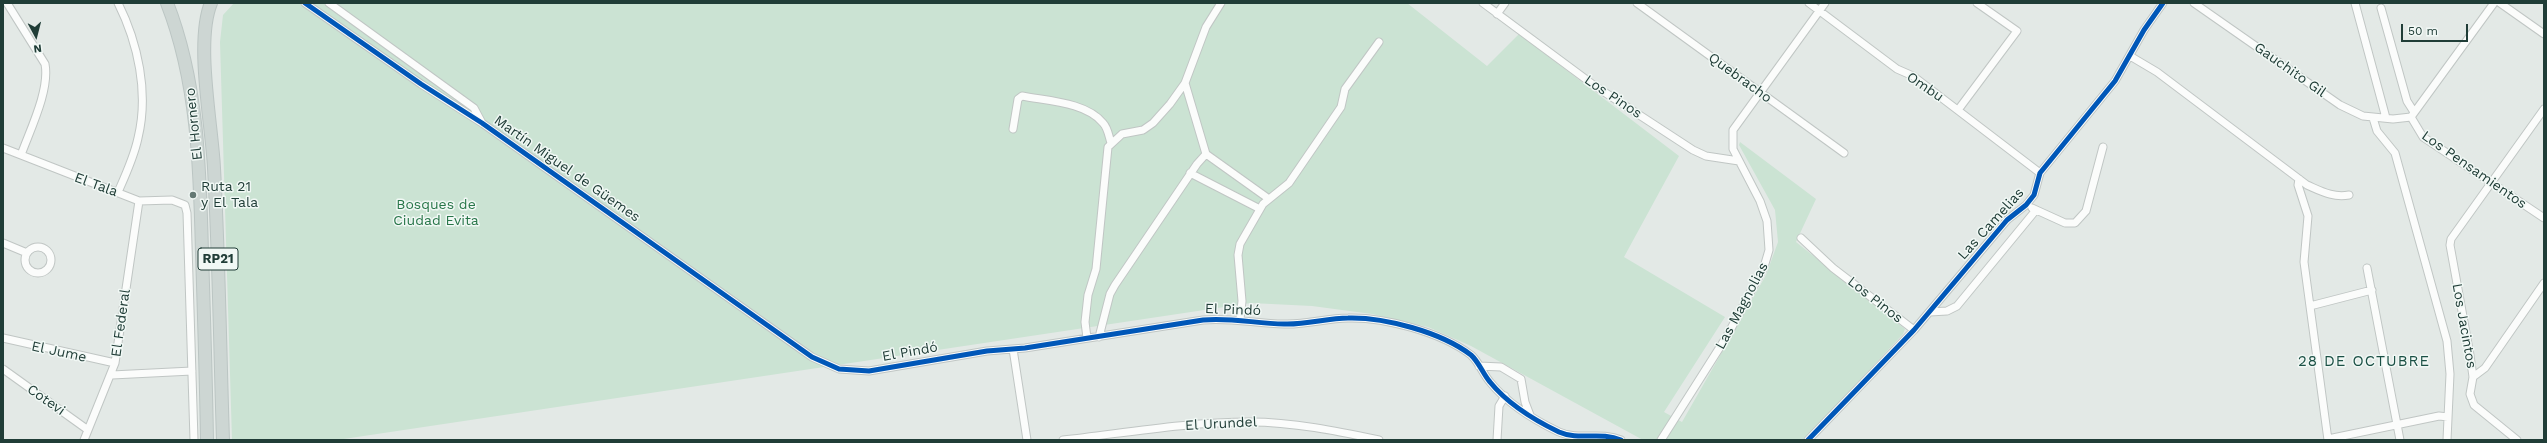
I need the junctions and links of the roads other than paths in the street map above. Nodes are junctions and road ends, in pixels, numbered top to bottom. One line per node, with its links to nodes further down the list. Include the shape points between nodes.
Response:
1 (7, 3): 40 (street, via 46,69 45,84)
2 (118, 3): 46 (street, via 137,57 142,110 137,143)
3 (167, 3): 84 (main road, El Hornero / RP21, via 186,58 198,154)
4 (211, 3): 85 (main road, El Hornero / RP21, via 206,19 205,42 215,189)
5 (305, 3): 33 (street, Martín Miguel de Güemes)
6 (329, 3): 33 (street, Martín Miguel de Güemes, via 474,108)
7 (1222, 3): 26 (street, via 1206,27)
8 (1483, 3): 22 (street, Los Pinos)
9 (1505, 3): 22 (street)
10 (1637, 3): 27 (street, Quebracho)
11 (1809, 3): 21 (street, Ombu)
12 (1826, 3): 21 (street, Las Magnolias)
13 (1977, 3): 29 (street, via 2017,31)
14 (2163, 3): 25 (street, Las Camelias)
15 (2194, 3): 31 (street, Gauchito Gil, via 2340,105)
16 (2349, 3): 19 (street)
17 (2494, 3): 30 (street)
18 (2500, 3): 23 (street)
19 (2355, 5): 32 (street)
20 (2381, 8): 30 (street, Los Pensamientos)
21 (1820, 11): 27 (street, Las Magnolias); 29 (street, Ombu)
22 (1497, 14): 41 (street, Los Pinos, via 1595,86 1693,150 1706,156)
23 (2544, 34)
24 (1379, 42): 48 (street, via 1345,90 1341,107 1289,183)
25 (2130, 56): 42 (street, Las Camelias, via 2115,81); 44 (street, via 2157,72)
26 (1185, 83): 35 (street, via 1153,123 1143,130 1122,134); 39 (street)
27 (1760, 92): 38 (street, Quebracho); 41 (street, Las Magnolias, via 1731,135 1733,149)
28 (2544, 109): 45 (street)
29 (1958, 110): 42 (street, Ombu)
30 (2412, 114): 32 (street, Gauchito Gil); 45 (street, Los Pensamientos, via 2423,137)
31 (2373, 118): 32 (street, Gauchito Gil); 77 (street, via 2377,131 2395,153 2447,341 2450,374)
32 (2389, 119)
33 (482, 123): 68 (street, Martín Miguel de Güemes)
34 (1013, 130): 35 (street, via 1018,99 1022,96 1088,112 1103,122)
35 (1111, 143): 66 (street, via 1106,158 1095,274 1088,296 1085,322)
36 (2103, 147): 52 (street, via 2089,204 2075,223 2064,223)
37 (3, 148): 40 (street, El Tala)
38 (1844, 153)
39 (1206, 154): 43 (street); 48 (street)
40 (21, 155): 46 (street, El Tala)
41 (1739, 161): 92 (street, Las Magnolias, via 1760,201 1767,221 1770,238 1768,258 1727,336)
42 (2040, 173): 50 (street, Las Camelias, via 2034,195)
43 (1190, 174): 51 (street); 64 (street, via 1115,285 1110,294)
44 (2299, 179): 47 (street, via 2325,193); 60 (street, via 2298,185 2308,216 2304,262)
45 (2491, 183): 53 (street, Los Pensamientos); 74 (street, Los Jacintos, via 2451,239 2450,250)
46 (118, 192): 49 (street, El Tala)
47 (2349, 195)
48 (1269, 199): 51 (street)
49 (139, 201): 69 (street, El Federal); 72 (street, El Tala, via 179,201 187,213)
50 (2026, 205): 52 (street); 61 (street, Las Camelias, via 2007,220)
51 (1260, 209): 62 (street, via 1238,249 1242,301)
52 (2036, 210): 61 (street, via 1957,306 1947,311)
53 (2544, 218)
54 (1801, 238): 63 (street, Los Pinos, via 1833,268)
55 (3, 243): 56 (street)
56 (27, 253)
57 (2367, 268): 59 (street)
58 (2544, 284): 74 (street, via 2485,368)
59 (2372, 290): 60 (street); 78 (street)
60 (2310, 306): 81 (street)
61 (1930, 312): 63 (street, Las Camelias)
62 (1240, 319): 64 (street, El Pindó, via 1203,320); 70 (street, El Pindó, via 1288,324 1346,318 1380,320 1436,337 1471,356)
63 (1914, 330): 93 (street, Las Camelias)
64 (1099, 337): 66 (street, El Pindó)
65 (3, 338): 69 (street, El Jume)
66 (1087, 338): 67 (street, El Pindó)
67 (1013, 349): 68 (street, El Pindó, via 869,371 839,369); 86 (street)
68 (812, 357)
69 (115, 363): 73 (street, El Federal)
70 (1479, 366): 75 (street, El Pindó, via 1490,382); 76 (street, via 1501,367 1522,379 1525,402)
71 (3, 369): 79 (street, Cotevi)
72 (192, 371): 73 (street); 83 (street)
73 (112, 375): 79 (street, El Federal)
74 (2473, 377): 96 (street, Los Jacintos, via 2470,394 2474,405)
75 (1505, 396): 76 (street, El Pindó); 89 (street, via 1499,406)
76 (1531, 416): 80 (street, El Pindó)
77 (2448, 417): 78 (street, via 2439,416); 95 (street)
78 (2398, 424): 81 (street); 94 (street)
79 (88, 430): 82 (street, El Federal)
80 (1567, 435): 90 (street); 91 (street, El Pindó, via 1607,436)
81 (2328, 439)
82 (84, 440)
83 (194, 440)
84 (208, 440)
85 (223, 440)
86 (1027, 440)
87 (1063, 440): 88 (street, El Urundel, via 1186,425 1251,422 1308,427)
88 (1379, 440)
89 (1497, 440)
90 (1575, 440)
91 (1620, 440)
92 (1661, 440)
93 (1808, 440)
94 (2400, 440)
95 (2447, 440)
96 (2517, 440)

